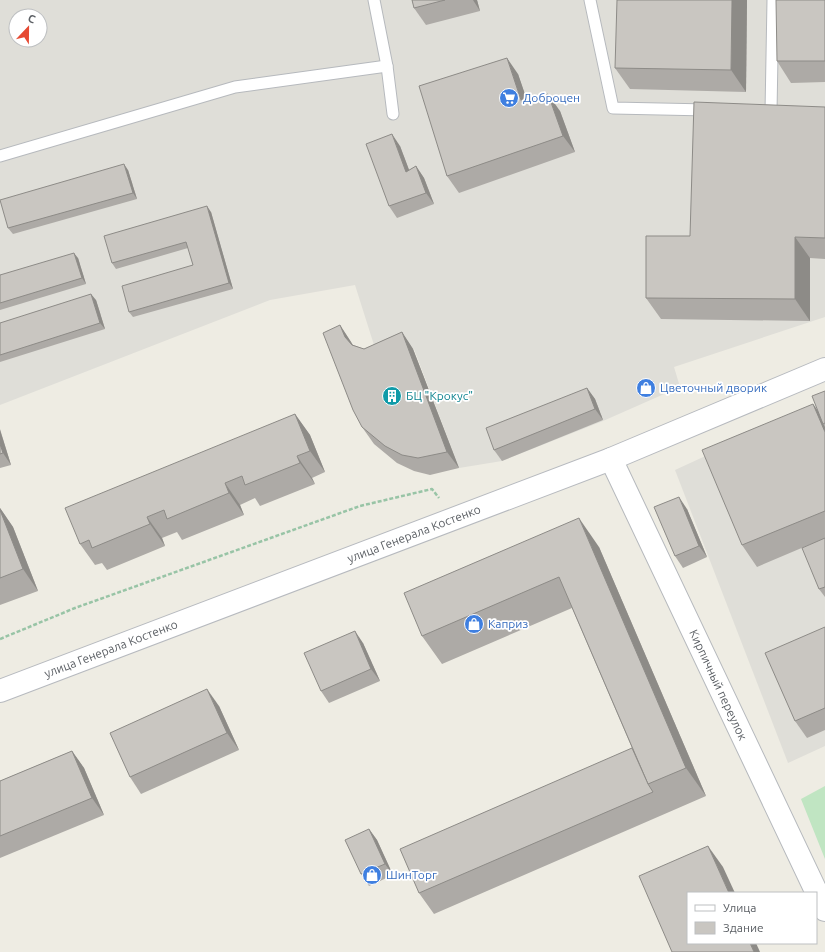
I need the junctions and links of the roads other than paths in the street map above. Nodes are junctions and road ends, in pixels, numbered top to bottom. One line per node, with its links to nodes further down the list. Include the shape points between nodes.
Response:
1 (374, 0): 4 (lane)
2 (590, 0): 5 (lane, via 613,108)
3 (772, 0): 6 (lane)
4 (387, 66): 7 (lane); 8 (lane, via 234,87)
5 (716, 110)
6 (771, 112)
7 (394, 114)
8 (0, 156)
9 (825, 369): 10 (main road, улица Генерала Костенко)
10 (612, 460): 11 (main road, улица Генерала Костенко); 12 (main road, Кирпичный переулок)
11 (0, 691)
12 (816, 892)
13 (817, 893): 14 (main road, Кирпичный переулок)
14 (825, 910)

